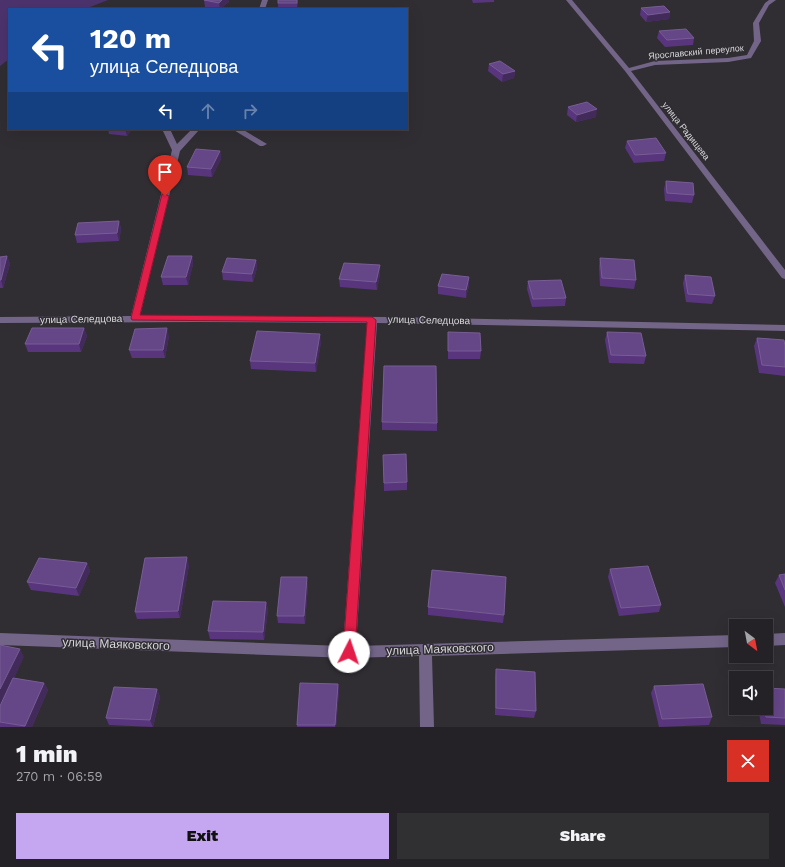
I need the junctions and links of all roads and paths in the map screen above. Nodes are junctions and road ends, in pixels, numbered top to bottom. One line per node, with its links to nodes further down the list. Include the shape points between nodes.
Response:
1 (569, 0): 3 (street, улица Радищева)
2 (773, 0): 3 (street, Ярославский переулок, via 767,4 756,23 759,38 756,48 749,57 655,63)
3 (627, 70): 9 (street, улица Радищева)
4 (166, 130): 8 (street)
5 (195, 130): 8 (street)
6 (238, 130): 7 (street)
7 (263, 144)
8 (176, 150): 10 (street)
9 (785, 276)
10 (135, 318): 11 (street, улица Селедцова); 12 (street, улица Селедцова)
11 (0, 320)
12 (372, 320): 13 (street, улица Селедцова); 19 (street)
13 (785, 328)
14 (0, 639): 19 (street, улица Маяковского)
15 (785, 639): 17 (street)
16 (729, 640): 18 (street, улица Маяковского)
17 (773, 640)
18 (425, 649): 19 (street, улица Маяковского); 20 (street)
19 (349, 652)
20 (427, 727)

